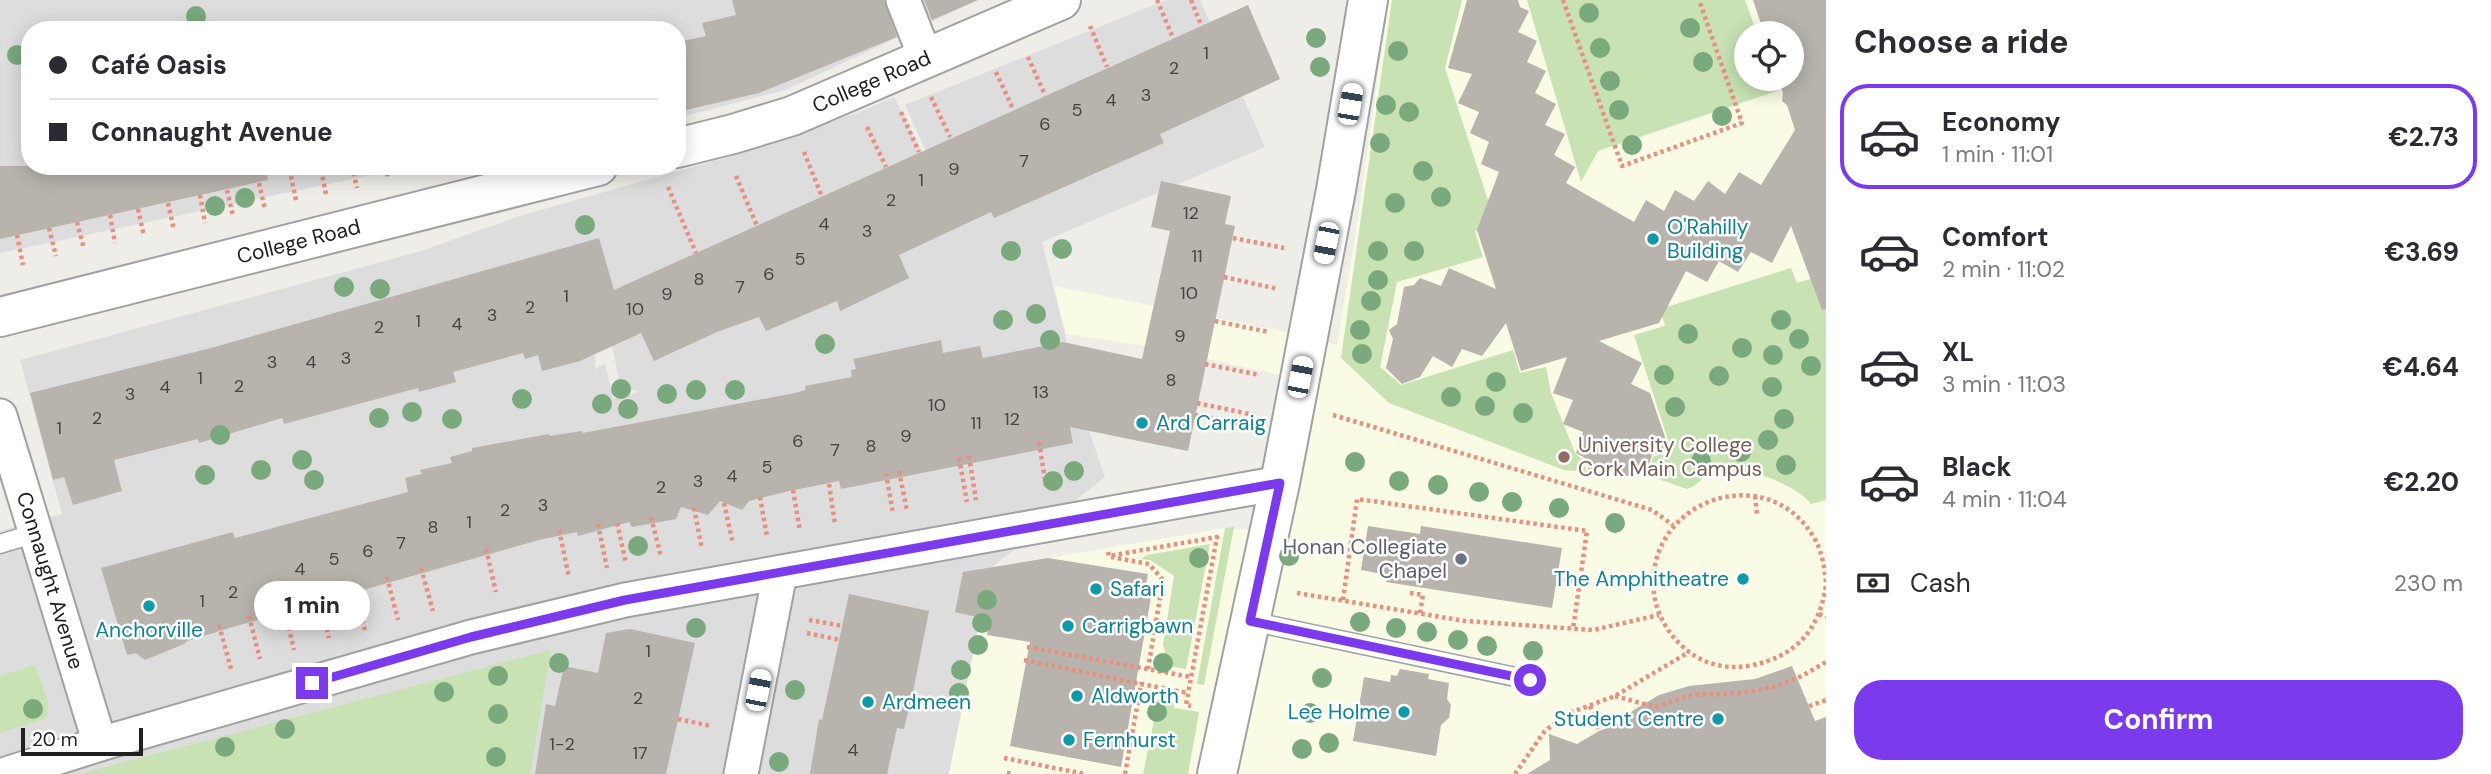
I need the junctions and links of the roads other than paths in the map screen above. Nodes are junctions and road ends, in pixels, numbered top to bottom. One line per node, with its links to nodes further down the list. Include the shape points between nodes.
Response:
1 (903, 0): 4 (street)
2 (1060, 0): 4 (street, College Road)
3 (1368, 0): 9 (street, via 1342,158 1280,411)
4 (928, 77): 5 (street, College Road)
5 (686, 146)
6 (562, 175): 7 (street, College Road)
7 (0, 317)
8 (0, 416): 10 (street, Connaught Avenue)
9 (1280, 483): 12 (street); 13 (street)
10 (36, 533): 11 (lane); 15 (street, Connaught Avenue)
11 (0, 544)
12 (780, 573): 15 (street, via 625,600 471,637); 17 (street)
13 (1254, 603): 14 (lane); 18 (street)
14 (1530, 680)
15 (100, 744): 16 (street)
16 (6, 774)
17 (741, 774)
18 (1217, 774)

